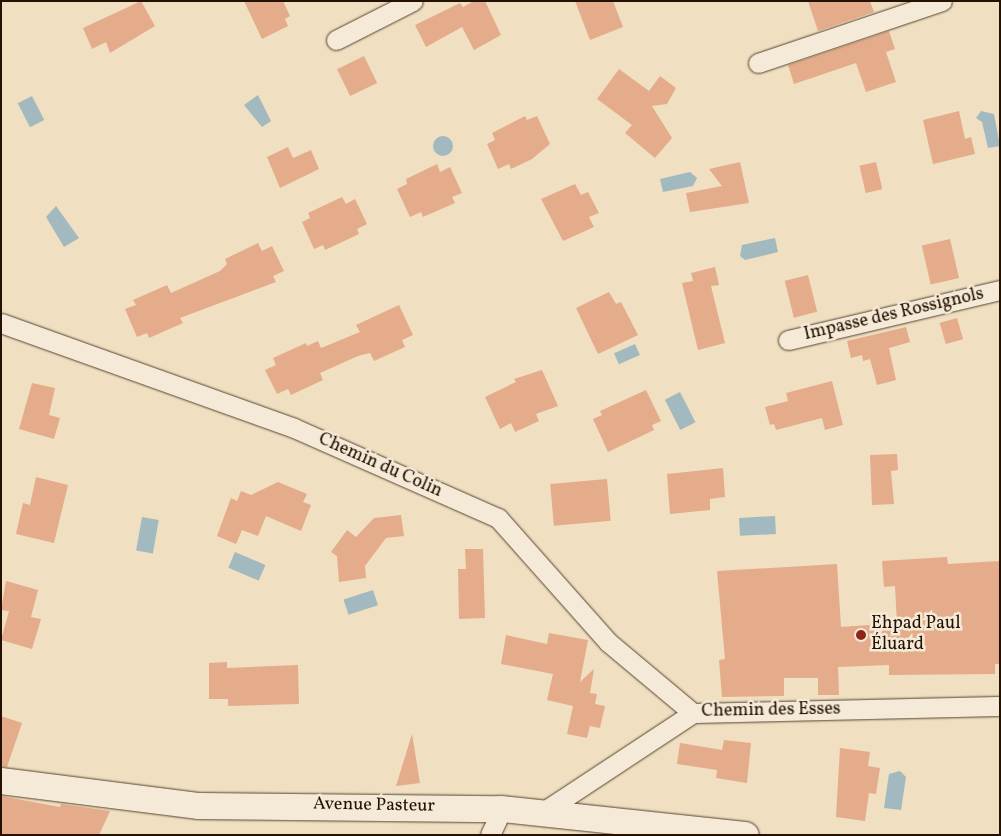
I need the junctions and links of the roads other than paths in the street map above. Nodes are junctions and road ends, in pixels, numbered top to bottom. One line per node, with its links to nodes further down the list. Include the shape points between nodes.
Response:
1 (413, 1): 3 (street)
2 (942, 1): 4 (street)
3 (336, 40)
4 (758, 63)
5 (1000, 290): 7 (street, Impasse des Rossignols)
6 (1, 323): 9 (street, Chemin du Colin, via 294,428 498,518 608,642)
7 (788, 340)
8 (1000, 706): 9 (street, Chemin des Esses)
9 (693, 713): 12 (street, Chemin des Esses)
10 (1, 781): 11 (main road, Avenue Pasteur, via 199,806)
11 (502, 809): 12 (main road, Avenue Pasteur); 13 (street)
12 (542, 812): 14 (main road, Avenue Pasteur)
13 (490, 835)
14 (746, 835)

